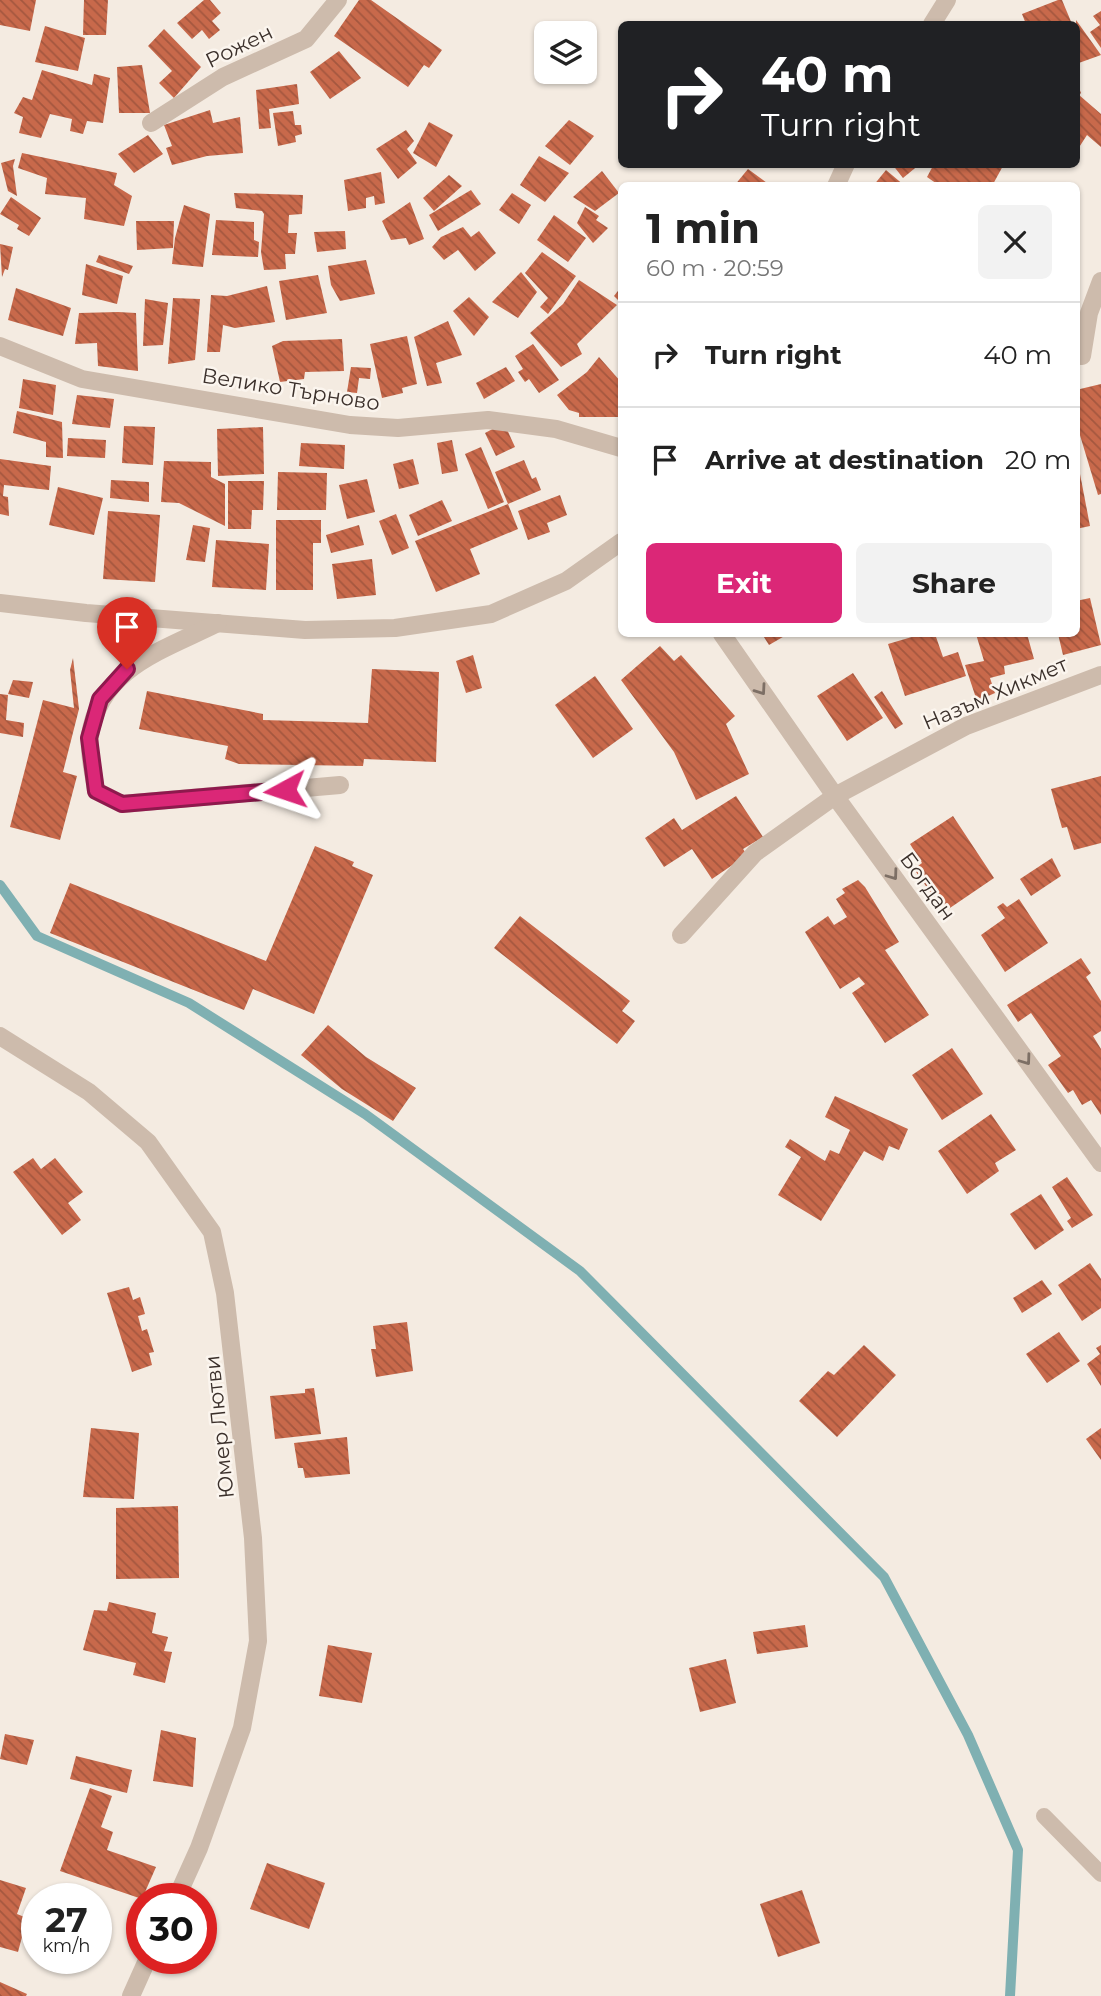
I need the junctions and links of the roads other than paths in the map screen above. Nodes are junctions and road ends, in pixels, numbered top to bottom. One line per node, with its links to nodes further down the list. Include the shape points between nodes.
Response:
1 (338, 0): 4 (street, Рожен, via 306,39 223,77)
2 (947, 0): 3 (street)
3 (934, 21)
4 (151, 123)
5 (1101, 281): 8 (street)
6 (0, 346): 10 (street, Велико Търново, via 82,379 350,425 398,428 488,420 556,429)
7 (1101, 351): 9 (street)
8 (1080, 353)
9 (1080, 357)
10 (618, 447)
11 (618, 544): 13 (street, via 566,581 491,614 395,628 305,630)
12 (0, 603): 13 (street)
13 (218, 623): 16 (street, via 127,669 100,699 89,738 96,791 122,804)
14 (724, 637): 17 (street, Богдан, one-way to 17)
15 (1101, 675): 17 (street, Назъм Хикмет, via 966,726)
16 (340, 785)
17 (835, 796): 18 (street, Назъм Хикмет, via 755,853); 20 (street, Богдан, one-way to 20)
18 (681, 934)
19 (0, 1035): 23 (street, Юмер Лютви, via 89,1092 148,1142 212,1232 234,1348 258,1641 242,1728)
20 (1101, 1163)
21 (1044, 1816): 22 (lane)
22 (1101, 1874)
23 (183, 1883)
24 (141, 1974): 25 (street)
25 (131, 1996)

